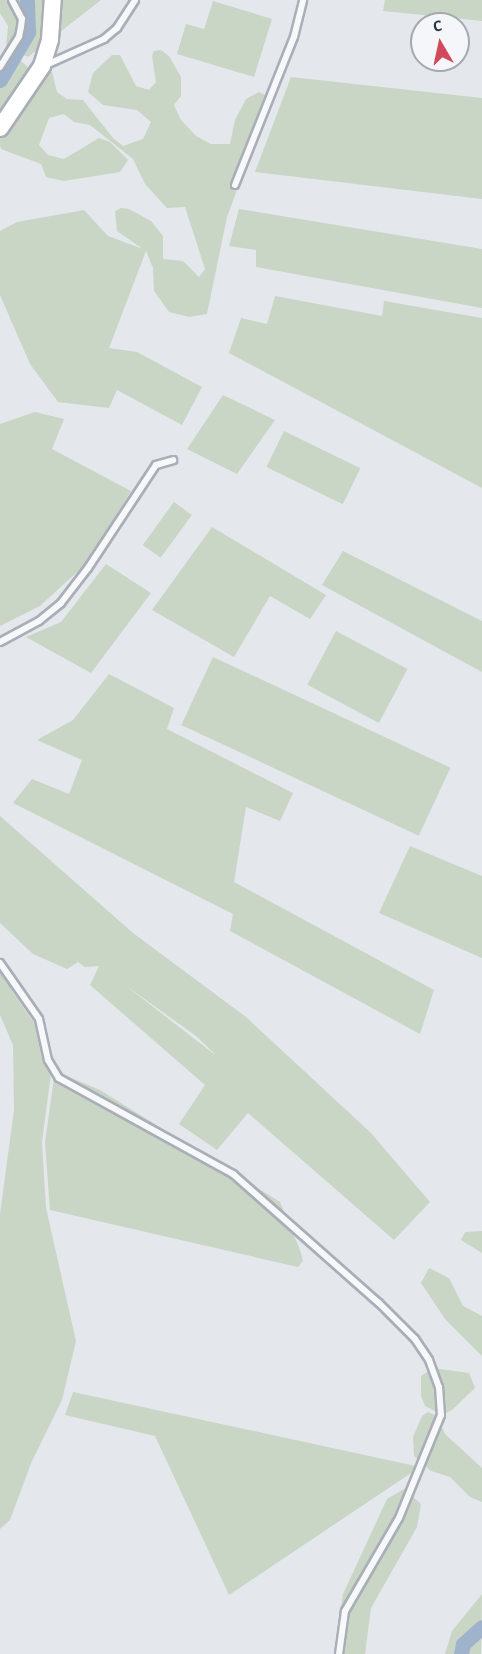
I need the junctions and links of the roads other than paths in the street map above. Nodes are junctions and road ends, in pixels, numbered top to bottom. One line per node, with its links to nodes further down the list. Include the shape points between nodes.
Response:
1 (12, 0): 6 (lane, via 22,19 21,27)
2 (53, 0): 5 (street, via 50,39)
3 (135, 0): 5 (lane, via 117,28 104,39)
4 (303, 0): 8 (lane, via 290,47)
5 (42, 66): 7 (street)
6 (0, 67)
7 (0, 128)
8 (235, 185)
9 (173, 460): 10 (lane, via 156,465 61,603 39,621)
10 (0, 642)
11 (0, 963): 12 (lane, via 39,1019 48,1060 59,1078 233,1174 379,1303 415,1339 429,1360 439,1387 441,1415 399,1518 345,1611)
12 (339, 1654)

